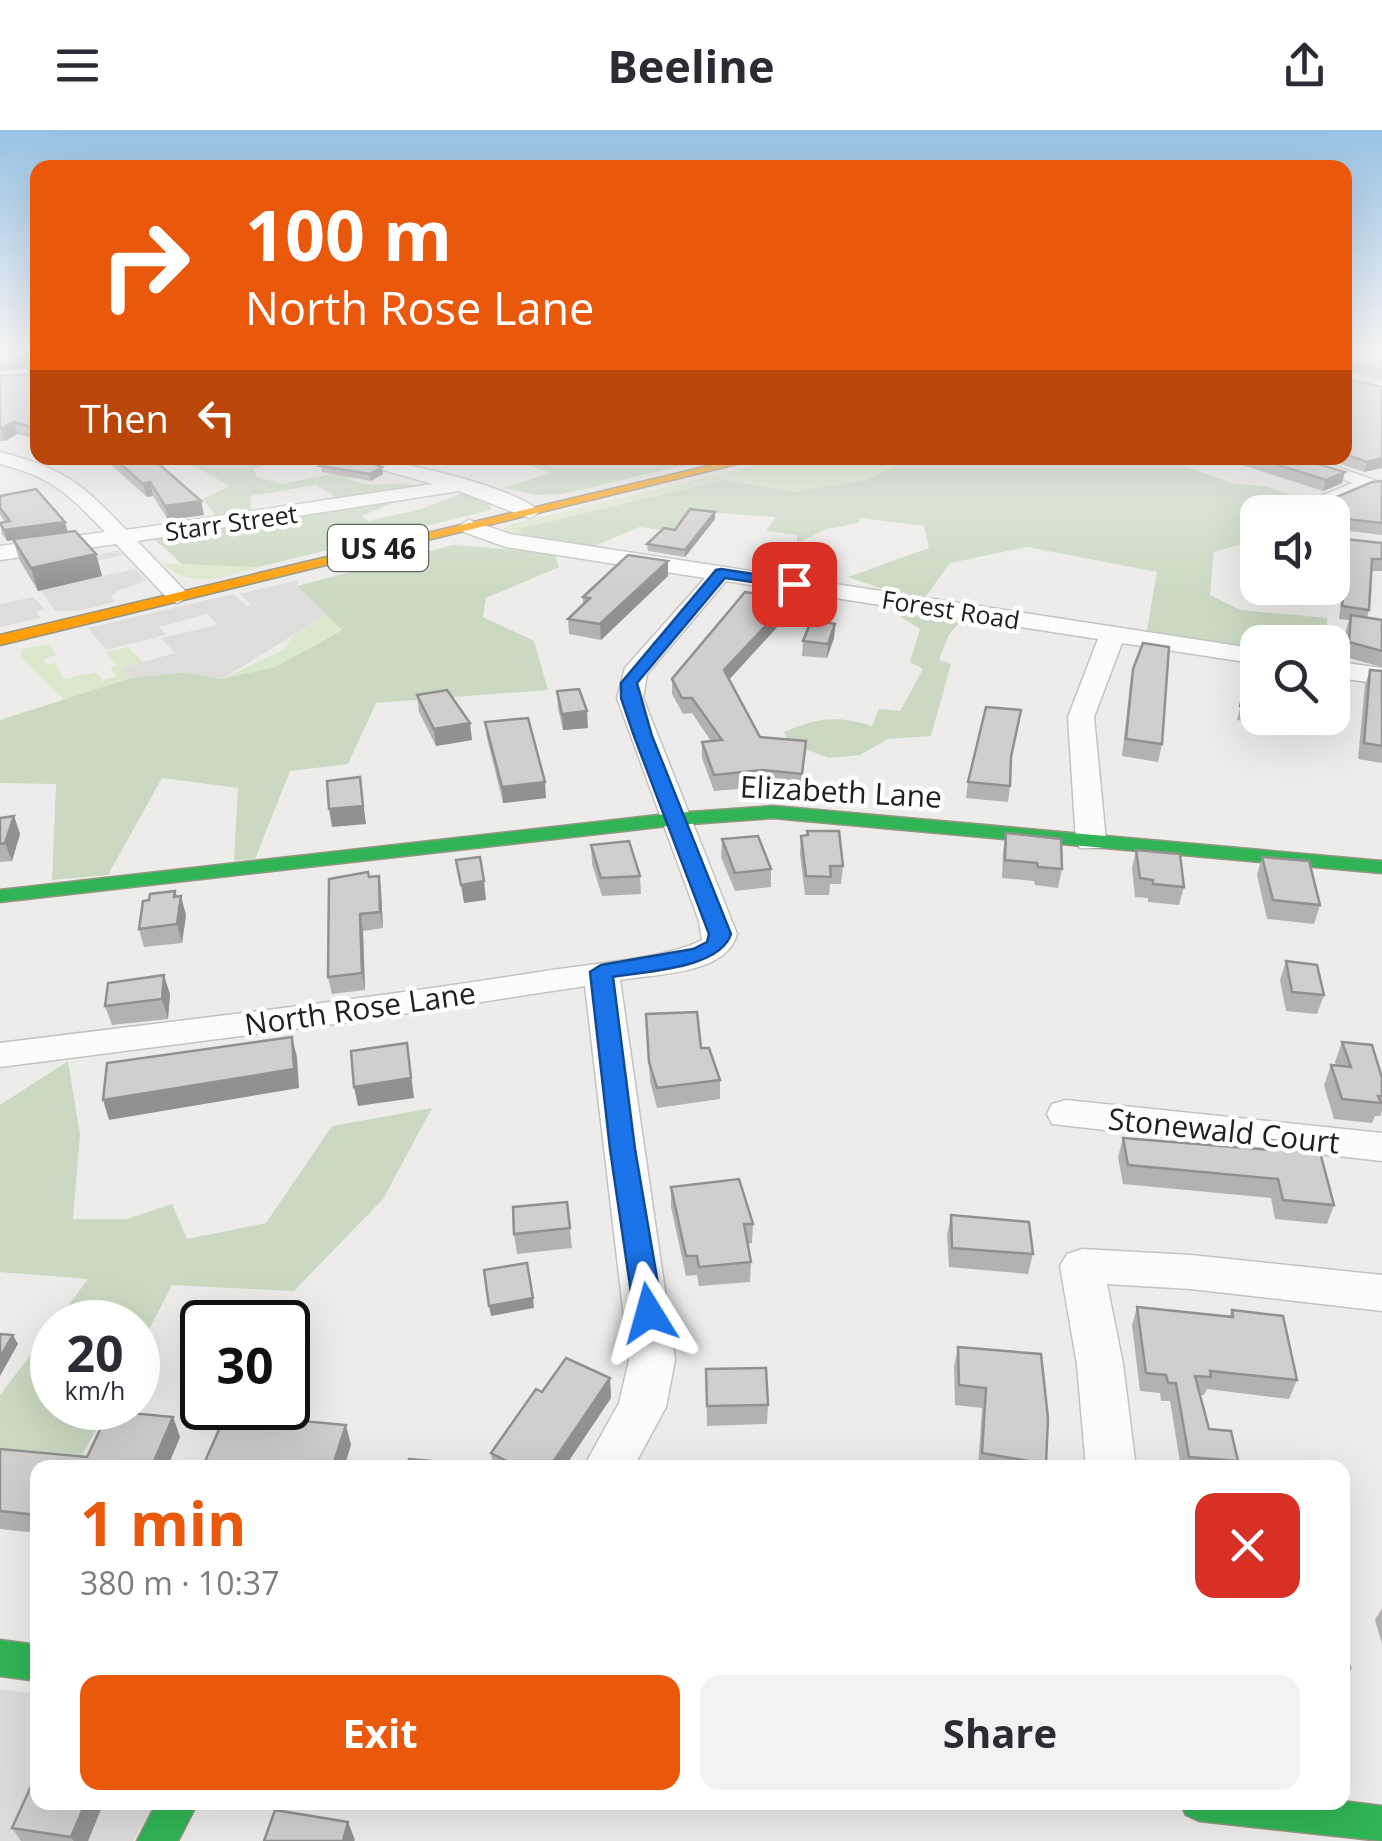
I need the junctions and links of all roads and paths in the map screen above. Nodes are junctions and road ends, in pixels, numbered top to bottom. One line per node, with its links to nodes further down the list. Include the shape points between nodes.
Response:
1 (0, 458): 10 (street, via 60,477)
2 (388, 465): 6 (street)
3 (726, 465): 8 (street, US 46)
4 (1320, 465): 5 (street)
5 (1377, 481): 7 (street)
6 (461, 485): 8 (street); 10 (street, Starr Street)
7 (1342, 495)
8 (530, 512): 9 (street, US 46)
9 (469, 526): 12 (street, Forest Road, via 506,540); 13 (street, US 46)
10 (121, 536): 11 (street, Starr Street); 13 (street)
11 (0, 554)
12 (721, 573): 14 (street, Forest Road); 19 (street, via 629,683)
13 (178, 596): 15 (street, US 46)
14 (1112, 636): 16 (street, Forest Road); 20 (street, via 1080,717)
15 (0, 640)
16 (1240, 654)
17 (1350, 672): 18 (street)
18 (1382, 676)
19 (676, 819): 20 (street, Elizabeth Lane, via 773,812); 22 (street, Elizabeth Lane); 23 (street, North Rose Lane, via 716,920 717,945 699,955)
20 (1091, 841): 21 (street, Elizabeth Lane)
21 (1382, 867)
22 (0, 896)
23 (601, 972): 24 (street, North Rose Lane); 28 (street, via 652,1360 642,1407)
24 (0, 1054)
25 (1066, 1114): 26 (street, Stonewald Court)
26 (1382, 1146)
27 (1382, 1293): 29 (street, via 1082,1266)
28 (612, 1460)
29 (1109, 1460)
30 (0, 1658): 31 (street)
31 (30, 1662)
32 (174, 1810): 35 (street)
33 (1263, 1810): 34 (street)
34 (1382, 1825)
35 (156, 1841)

